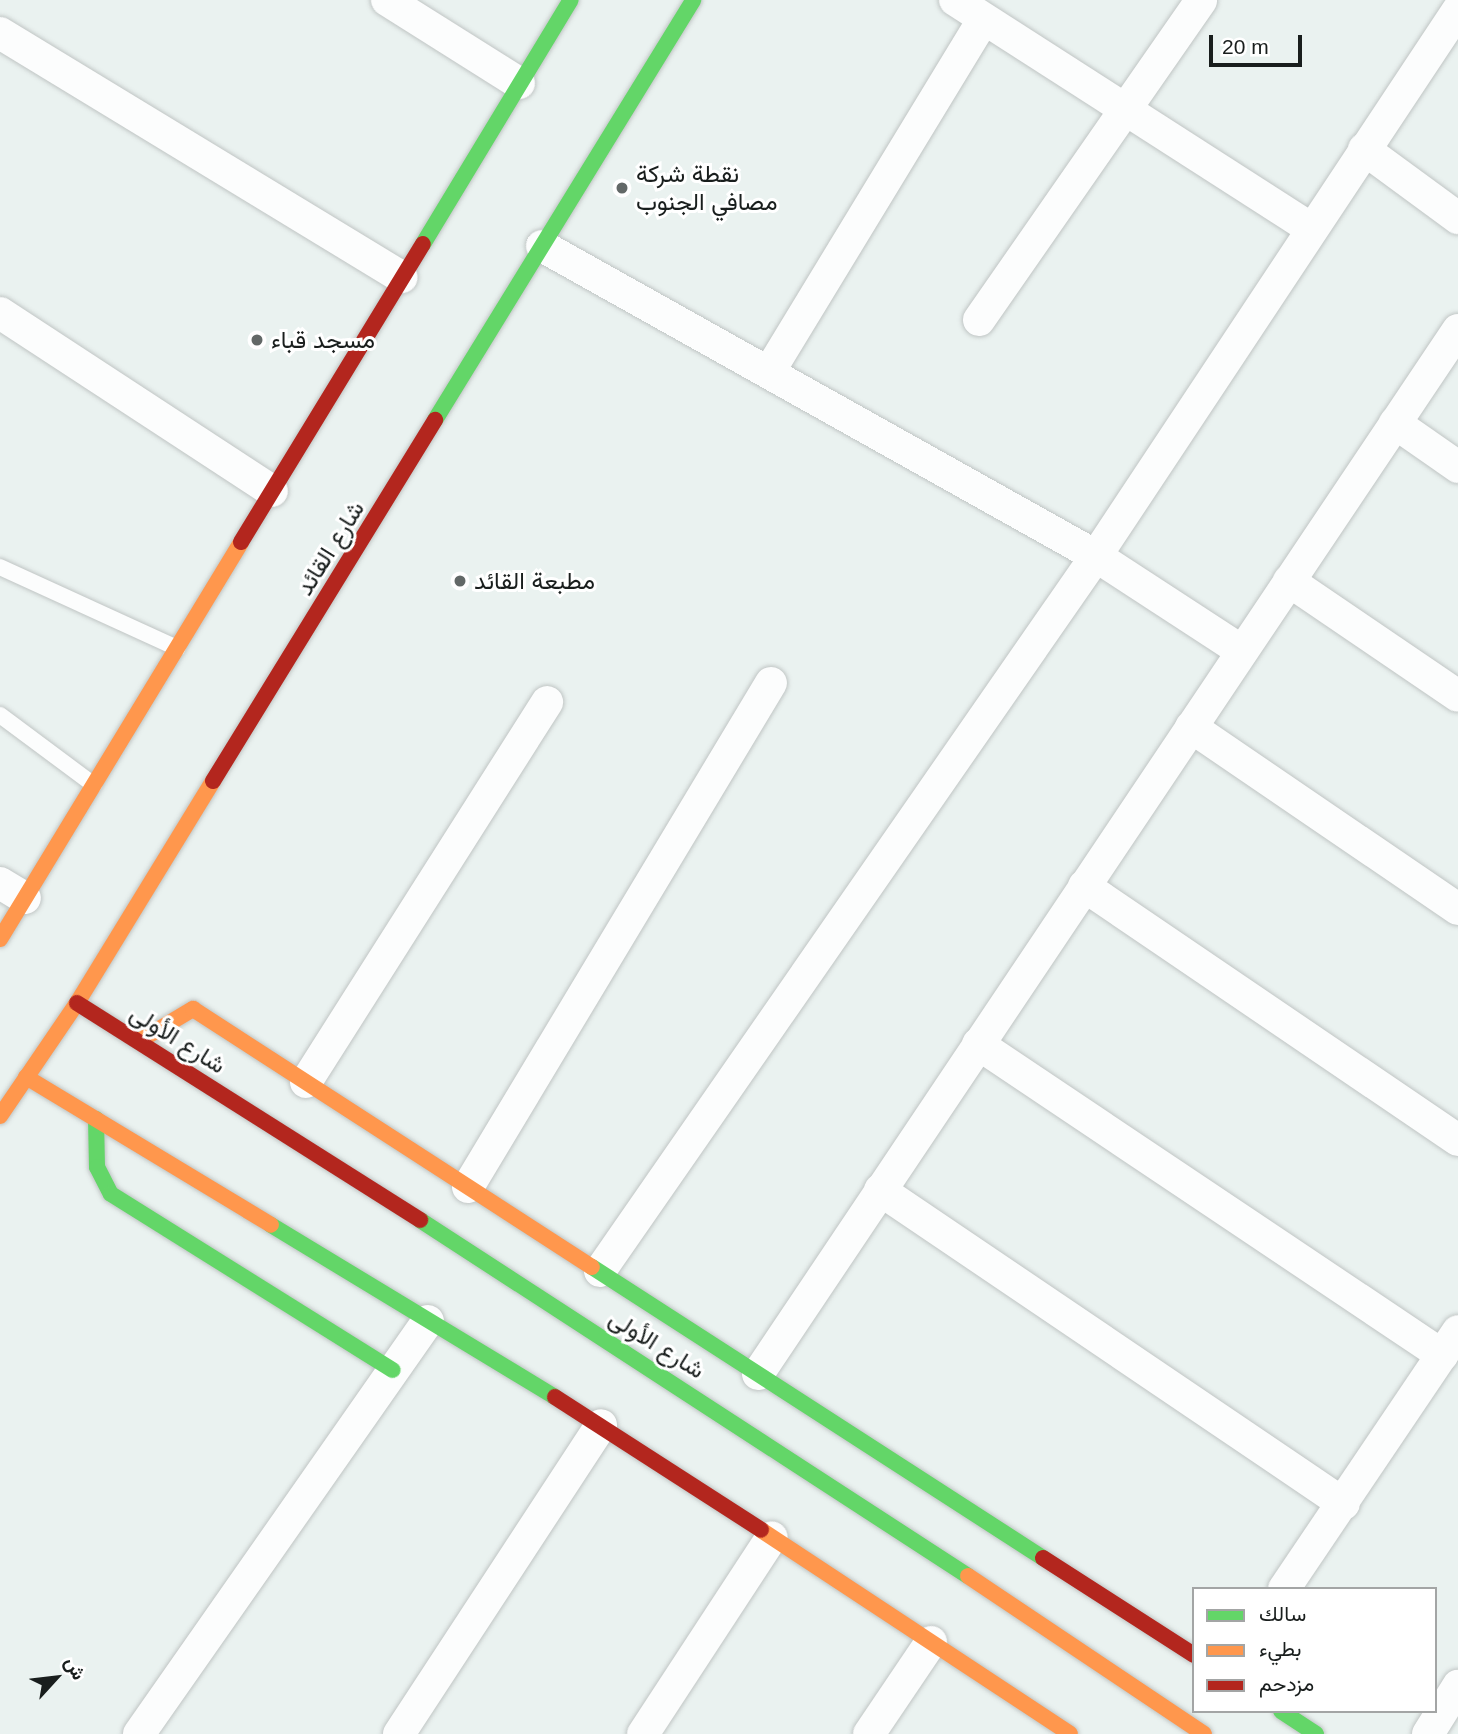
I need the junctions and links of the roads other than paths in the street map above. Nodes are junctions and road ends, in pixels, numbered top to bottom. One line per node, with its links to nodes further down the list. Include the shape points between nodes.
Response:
1 (387, 0): 9 (street)
2 (571, 0): 9 (main road)
3 (693, 0): 14 (main road, شارع القائد)
4 (955, 0): 7 (street)
5 (1201, 0): 10 (street)
6 (1458, 10): 11 (street)
7 (984, 19): 10 (street); 19 (street)
8 (0, 33): 15 (street)
9 (519, 82): 15 (main road)
10 (1124, 108): 13 (street); 17 (street)
11 (1364, 149): 12 (street); 13 (street)
12 (1458, 218)
13 (1310, 228): 23 (street)
14 (542, 246): 19 (street); 38 (main road, شارع القائد)
15 (402, 277): 22 (main road)
16 (0, 313): 22 (street)
17 (979, 320)
18 (1458, 330): 20 (street)
19 (769, 372): 23 (street)
20 (1395, 423): 21 (street); 25 (street)
21 (1458, 467)
22 (272, 491): 26 (main road)
23 (1096, 556): 27 (street); 48 (street)
24 (2, 571): 26 (lane)
25 (1289, 581): 27 (street); 29 (street)
26 (177, 648): 33 (main road)
27 (1242, 651): 32 (street)
28 (771, 683): 46 (street)
29 (1458, 696)
30 (547, 702): 42 (street)
31 (0, 715): 33 (lane)
32 (1191, 727): 34 (street); 36 (street)
33 (94, 785): 35 (main road)
34 (1084, 886): 40 (street); 45 (street)
35 (12, 891): 37 (main road)
36 (1458, 909)
37 (0, 939)
38 (77, 1003): 39 (main road, شارع الأولى); 41 (main road, شارع القائد)
39 (139, 1041): 42 (main road, via 193,1009); 58 (main road, شارع الأولى, via 729,1416)
40 (978, 1044): 47 (street); 50 (street)
41 (26, 1077): 43 (main road, شارع القائد); 44 (main road)
42 (306, 1082): 46 (main road)
43 (0, 1116)
44 (96, 1119): 49 (main road); 51 (main road, via 97,1167 111,1194)
45 (1458, 1140)
46 (468, 1187): 48 (main road)
47 (880, 1190): 52 (street); 54 (street)
48 (600, 1271): 52 (main road)
49 (428, 1321): 51 (street); 53 (main road)
50 (1450, 1343): 54 (street)
51 (393, 1370): 63 (street)
52 (758, 1374): 56 (main road)
53 (601, 1425): 55 (main road); 64 (street)
54 (1344, 1504): 57 (street)
55 (772, 1537): 59 (main road); 65 (street)
56 (1038, 1555): 58 (main road); 60 (main road)
57 (1285, 1587)
58 (1008, 1603): 68 (main road, شارع الأولى)
59 (931, 1642): 66 (street); 67 (main road)
60 (1192, 1654)
61 (1458, 1686): 70 (street)
62 (1284, 1713): 69 (main road)
63 (139, 1734)
64 (399, 1734)
65 (643, 1734)
66 (869, 1734)
67 (1070, 1734)
68 (1204, 1734)
69 (1316, 1734)
70 (1428, 1734)

